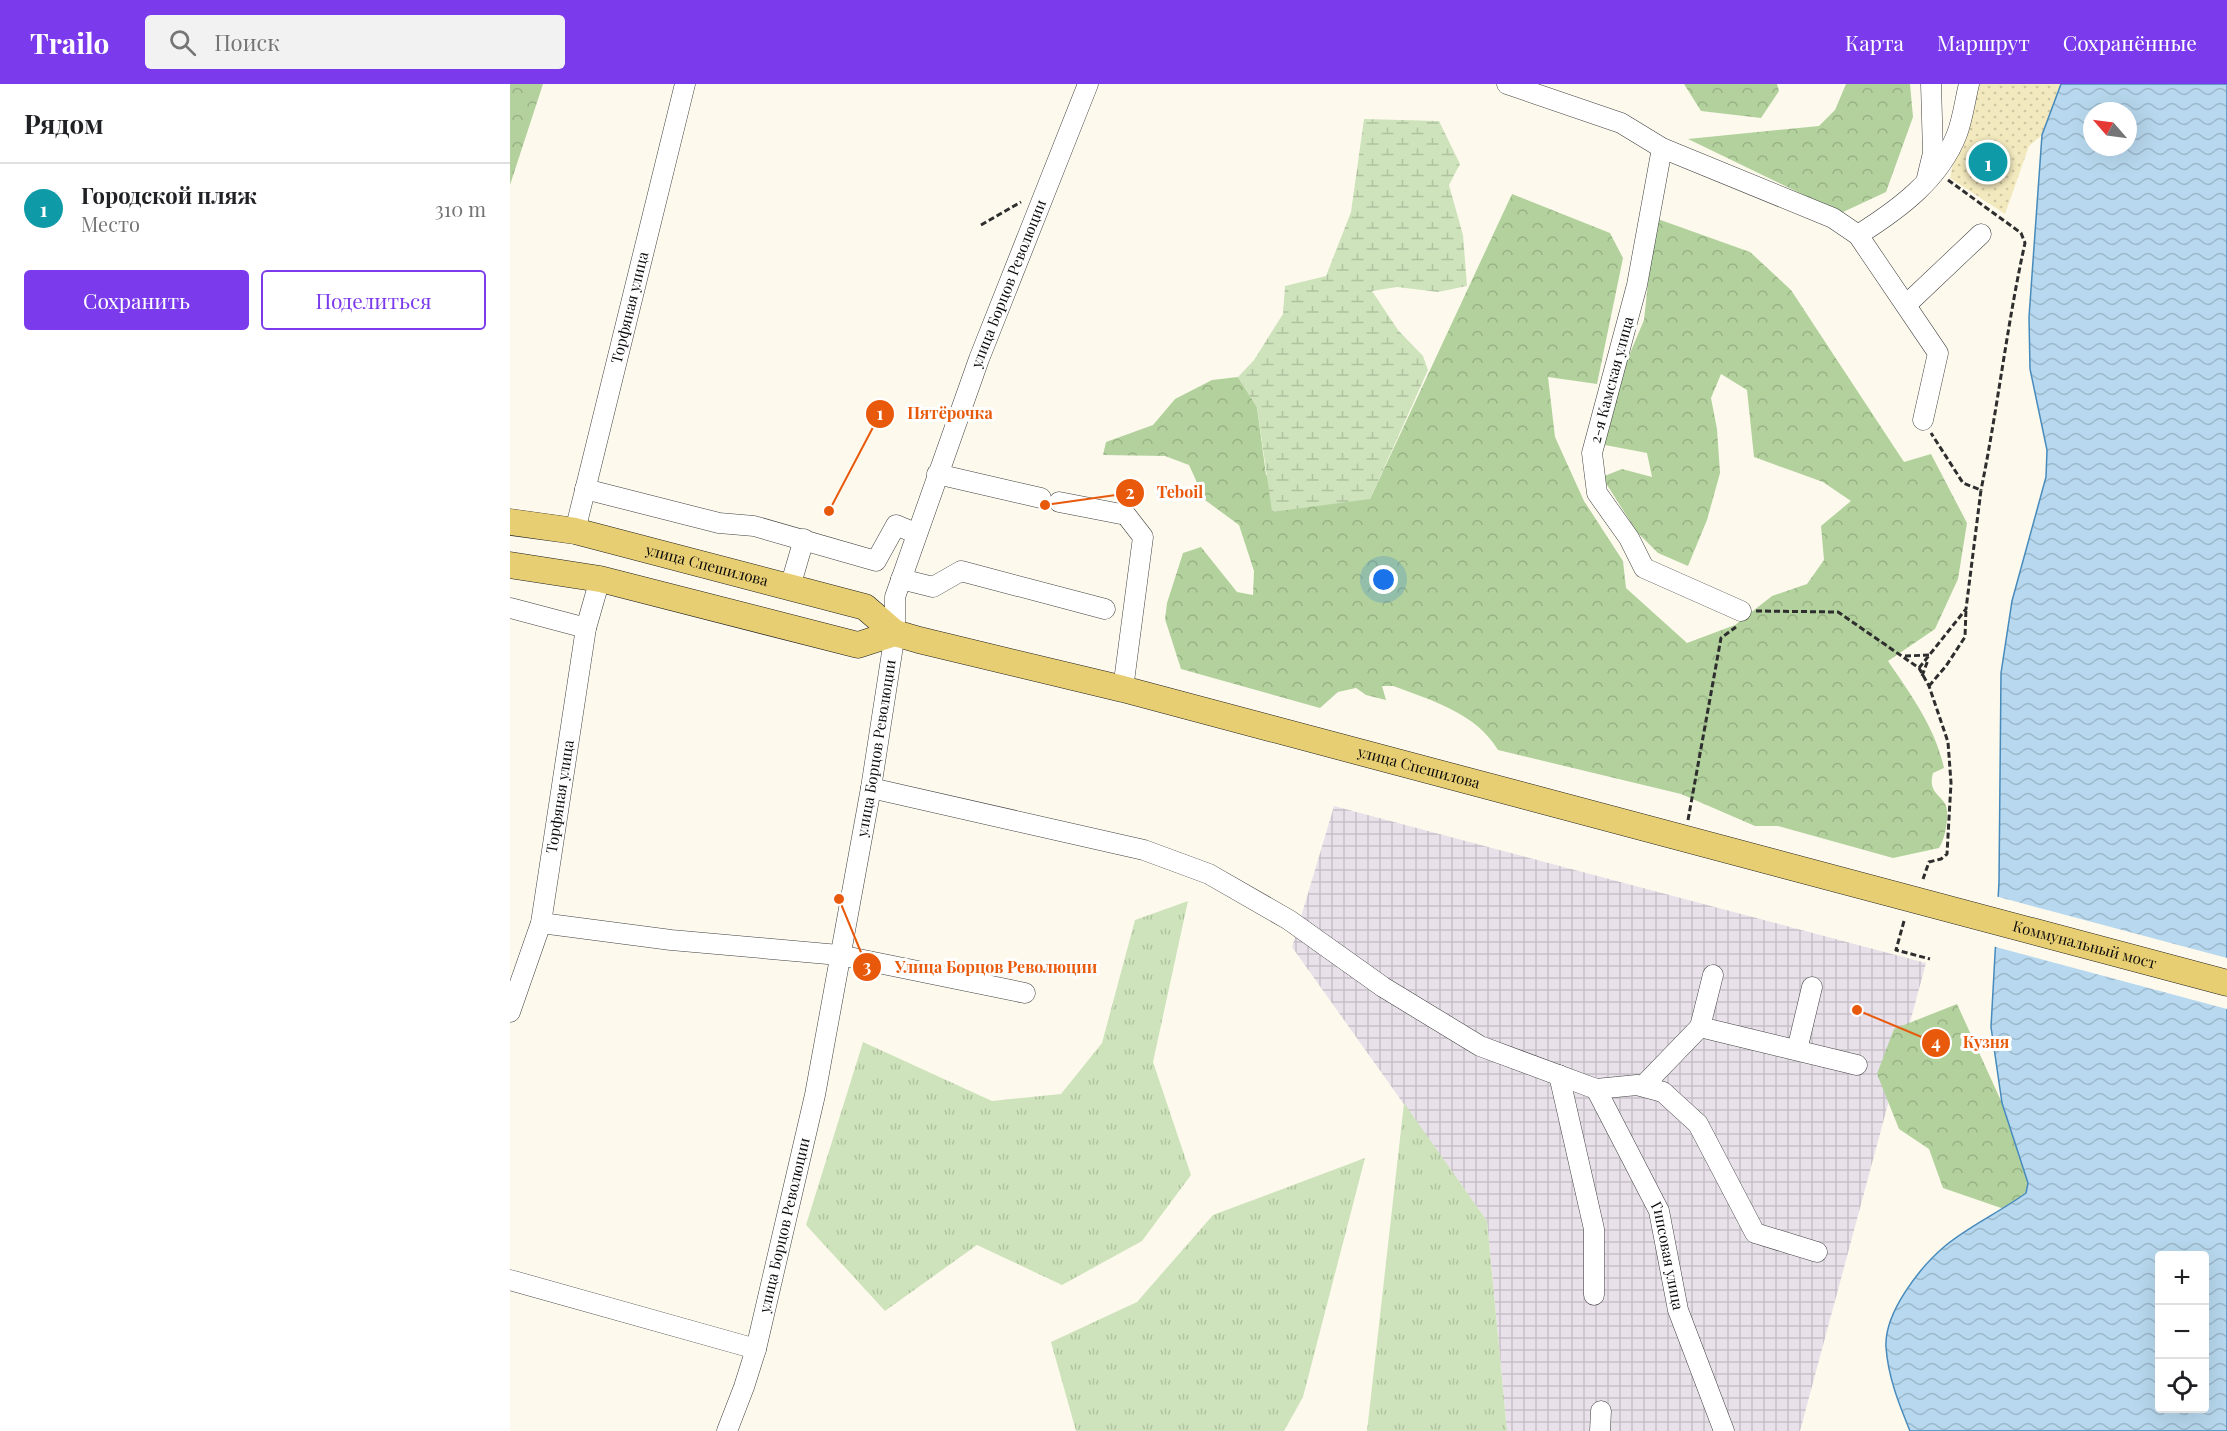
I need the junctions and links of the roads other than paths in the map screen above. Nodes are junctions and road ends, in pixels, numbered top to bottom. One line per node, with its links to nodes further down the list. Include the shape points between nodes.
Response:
1 (685, 84): 13 (street, Торфяная улица)
2 (1088, 84): 12 (street, улица Борцов Революции, via 979,359)
3 (1507, 84): 6 (street, via 1621,123)
4 (1931, 84): 7 (street)
5 (1969, 84): 7 (street, via 1958,132 1946,158)
6 (1662, 148): 9 (street, via 1833,218); 24 (street, 2-я Камская улица, via 1637,285 1592,453 1597,493 1629,538 1644,568)
7 (1930, 177): 9 (street, via 1895,212)
8 (1981, 234): 10 (street)
9 (1858, 235): 10 (street)
10 (1906, 305): 11 (street, via 1938,353)
11 (1923, 420)
12 (938, 474): 16 (street, улица Борцов Революции); 27 (street, via 1126,515 1143,537)
13 (585, 489): 15 (street, Торфяная улица); 17 (street, via 719,523 754,526)
14 (510, 522): 15 (main road, улица Спешилова)
15 (576, 531): 21 (main road, улица Спешилова)
16 (915, 533): 17 (street, via 896,525 876,561); 20 (street, улица Борцов Революции)
17 (804, 538): 21 (street)
18 (510, 565): 19 (main road)
19 (600, 579): 25 (street, Торфяная улица); 26 (main road, via 858,645)
20 (901, 579): 23 (street, via 933,587 961,571); 26 (street, улица Борцов Революции, via 895,597)
21 (790, 587): 26 (main road, улица Спешилова, via 866,607)
22 (510, 608): 25 (street)
23 (1106, 609)
24 (1746, 611)
25 (586, 628): 30 (street, Торфяная улица)
26 (895, 633): 27 (main road, улица Спешилова); 28 (street, улица Борцов Революции)
27 (1123, 689): 29 (main road, улица Спешилова)
28 (871, 788): 31 (street, улица Борцов Революции); 40 (street, via 1144,850 1209,874 1289,920 1383,987 1480,1046)
29 (1942, 907): 33 (main road, Коммунальный мост)
30 (541, 923): 31 (street, via 671,940); 36 (street, Торфяная улица)
31 (839, 955): 35 (street); 46 (street, улица Борцов Революции, via 815,1095)
32 (1713, 975): 37 (street)
33 (2227, 983)
34 (1812, 987): 38 (street)
35 (1025, 993)
36 (510, 1012)
37 (1700, 1027): 38 (street); 41 (street)
38 (1797, 1050): 39 (street)
39 (1857, 1065)
40 (1559, 1075): 42 (street); 45 (street, via 1594,1229)
41 (1643, 1086): 42 (street); 43 (street, via 1663,1092 1698,1124 1755,1233)
42 (1596, 1089): 48 (street, Гипсовая улица, via 1659,1211 1678,1310)
43 (1817, 1252)
44 (510, 1280): 46 (street)
45 (1594, 1295)
46 (756, 1349): 49 (street, улица Борцов Революции)
47 (1601, 1411): 50 (street)
48 (1722, 1430)
49 (727, 1431)
50 (1600, 1431)

